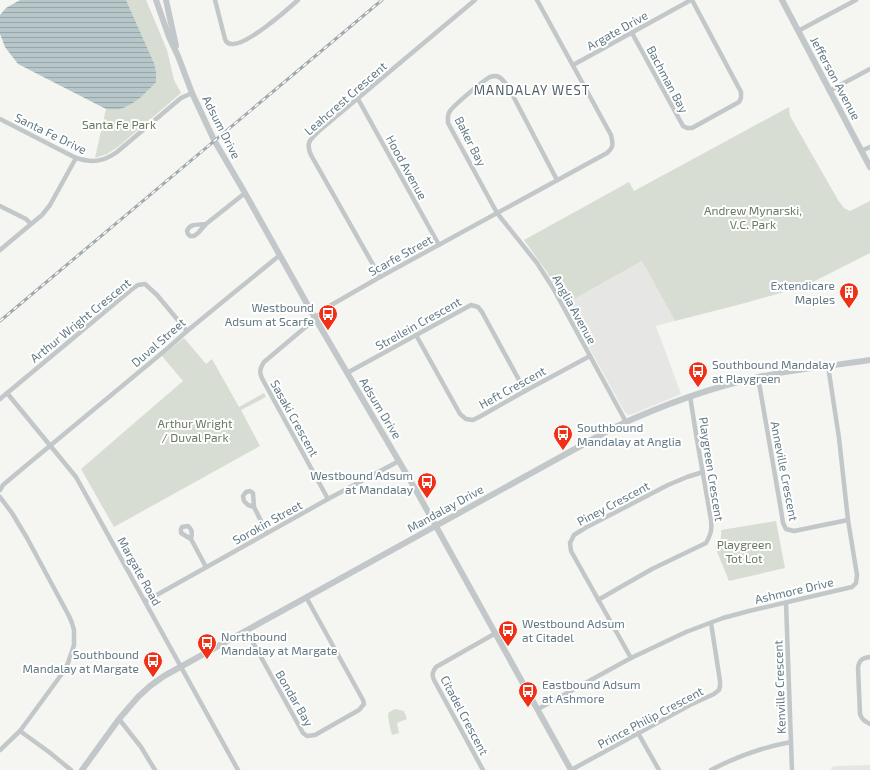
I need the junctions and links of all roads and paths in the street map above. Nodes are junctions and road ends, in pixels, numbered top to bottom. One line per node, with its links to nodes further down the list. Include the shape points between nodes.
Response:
1 (156, 0): 12 (street, Adsum Drive)
2 (166, 0): 12 (street, Adsum Drive)
3 (215, 0): 4 (street, via 226,42 234,45 250,38)
4 (298, 0)
5 (475, 0): 17 (street, Leahcrest Crescent)
6 (537, 0): 13 (street)
7 (692, 0): 11 (street, Argate Drive); 11 (street, Bachman Bay, via 741,92 739,102 692,128 683,126)
8 (782, 0): 10 (street, Jefferson Avenue)
9 (856, 0): 10 (street)
10 (798, 31): 15 (street, Jefferson Avenue)
11 (632, 33): 13 (street, Argate Drive)
12 (178, 56): 16 (street, Adsum Drive)
13 (573, 65): 23 (street, via 612,135 613,143 607,153)
14 (870, 69): 15 (street)
15 (829, 91): 20 (street, Jefferson Avenue)
16 (192, 93): 21 (street, Santa Fe Drive, via 181,98 108,158 86,161); 24 (street, Adsum Drive, via 214,140)
17 (358, 99): 29 (street, Hood Avenue); 32 (street, Leahcrest Crescent, via 313,137 308,148)
18 (0, 119): 21 (street, Santa Fe Drive)
19 (870, 147): 20 (street)
20 (862, 151): 22 (street, Jefferson Avenue)
21 (76, 158): 27 (street, via 50,205)
22 (870, 167)
23 (557, 180): 26 (street); 26 (street, Baker Bay, via 507,85 498,76 492,76 456,104 447,116 448,123)
24 (245, 193): 28 (street); 31 (street, Adsum Drive)
25 (0, 206): 27 (street)
26 (497, 213): 29 (street, Scarfe Street); 36 (street, Anglia Avenue, via 537,263)
27 (31, 224): 30 (street)
28 (206, 224)
29 (439, 245): 32 (street, Scarfe Street)
30 (0, 250)
31 (280, 254): 33 (street, Adsum Drive); 34 (street, Duval Street)
32 (380, 278): 33 (street, Scarfe Street, via 326,308)
33 (315, 318): 39 (street, Adsum Drive); 51 (street, Sasaki Crescent, via 264,362 260,374)
34 (187, 331): 42 (street, Arthur Wright Crescent, via 157,295 145,284 138,285); 46 (street, Duval Street)
35 (416, 335): 39 (street, Streilein Crescent); 41 (street, Heft Crescent, via 460,414 466,419 473,420); 41 (street, Streilein Crescent, via 471,305 478,307)
36 (590, 356): 41 (street, Heft Crescent); 45 (street, Anglia Avenue)
37 (870, 360): 38 (street, Mandalay Drive)
38 (828, 366): 40 (street, Mandalay Drive); 53 (street, Ashmore Drive)
39 (347, 373): 47 (street, Adsum Drive)
40 (758, 377): 43 (street, Mandalay Drive); 53 (street, Anneville Crescent, via 786,529 794,531)
41 (525, 390)
42 (7, 393): 44 (street, Arthur Wright Crescent); 46 (street, Margate Road)
43 (690, 396): 45 (street, Mandalay Drive); 48 (street, Playgreen Crescent)
44 (0, 400)
45 (626, 422): 54 (street, Mandalay Drive)
46 (51, 446): 49 (street); 60 (street, Margate Road, via 76,477)
47 (399, 461): 51 (street, Sorokin Street); 54 (street, Adsum Drive)
48 (703, 472): 59 (street, Playgreen Crescent, via 712,528 706,543 652,569); 59 (street, Piney Crescent, via 668,485 574,535 570,543 571,551)
49 (0, 490)
50 (0, 497): 71 (street, via 27,538 74,630 74,645 64,671)
51 (328, 499): 55 (street, Sorokin Street)
52 (254, 508): 55 (street)
53 (848, 520): 61 (street, Ashmore Drive, via 856,583 852,587)
54 (436, 525): 58 (street, Mandalay Drive); 64 (street, Adsum Drive)
55 (267, 533): 57 (street, Sorokin Street)
56 (191, 539): 57 (street)
57 (206, 567): 60 (street, Sorokin Street)
58 (306, 597): 63 (street, Mandalay Drive); 63 (street, Bondar Bay, via 364,704 359,710 315,735 306,736 303,733)
59 (598, 600): 66 (street, Piney Crescent)
60 (146, 602): 67 (street, Margate Road)
61 (786, 603): 62 (street, Ashmore Drive); 73 (street, Kenville Crescent)
62 (711, 622): 66 (street, Ashmore Drive); 72 (street, Prince Philip Crescent, via 720,681 719,690)
63 (246, 630): 67 (street, Mandalay Drive)
64 (496, 633): 68 (street, Adsum Drive); 79 (street, Citadel Crescent, via 436,667 432,675)
65 (870, 657): 70 (street, via 860,660 858,668 860,714 863,720)
66 (631, 658): 68 (street, Ashmore Drive)
67 (181, 666): 69 (street, Mandalay Drive, via 138,696); 78 (street, Margate Road)
68 (538, 709): 80 (street, Adsum Drive)
69 (119, 719): 76 (street, Mandalay Drive); 77 (street)
70 (870, 724)
71 (20, 731): 74 (street); 75 (street)
72 (638, 733): 80 (street, Prince Philip Crescent); 81 (street)
73 (791, 742): 82 (street, via 751,752); 83 (street, Kenville Crescent)
74 (0, 750)
75 (71, 770)
76 (82, 770)
77 (155, 770)
78 (238, 770)
79 (483, 770)
80 (571, 770)
81 (659, 770)
82 (711, 770)
83 (792, 770)

